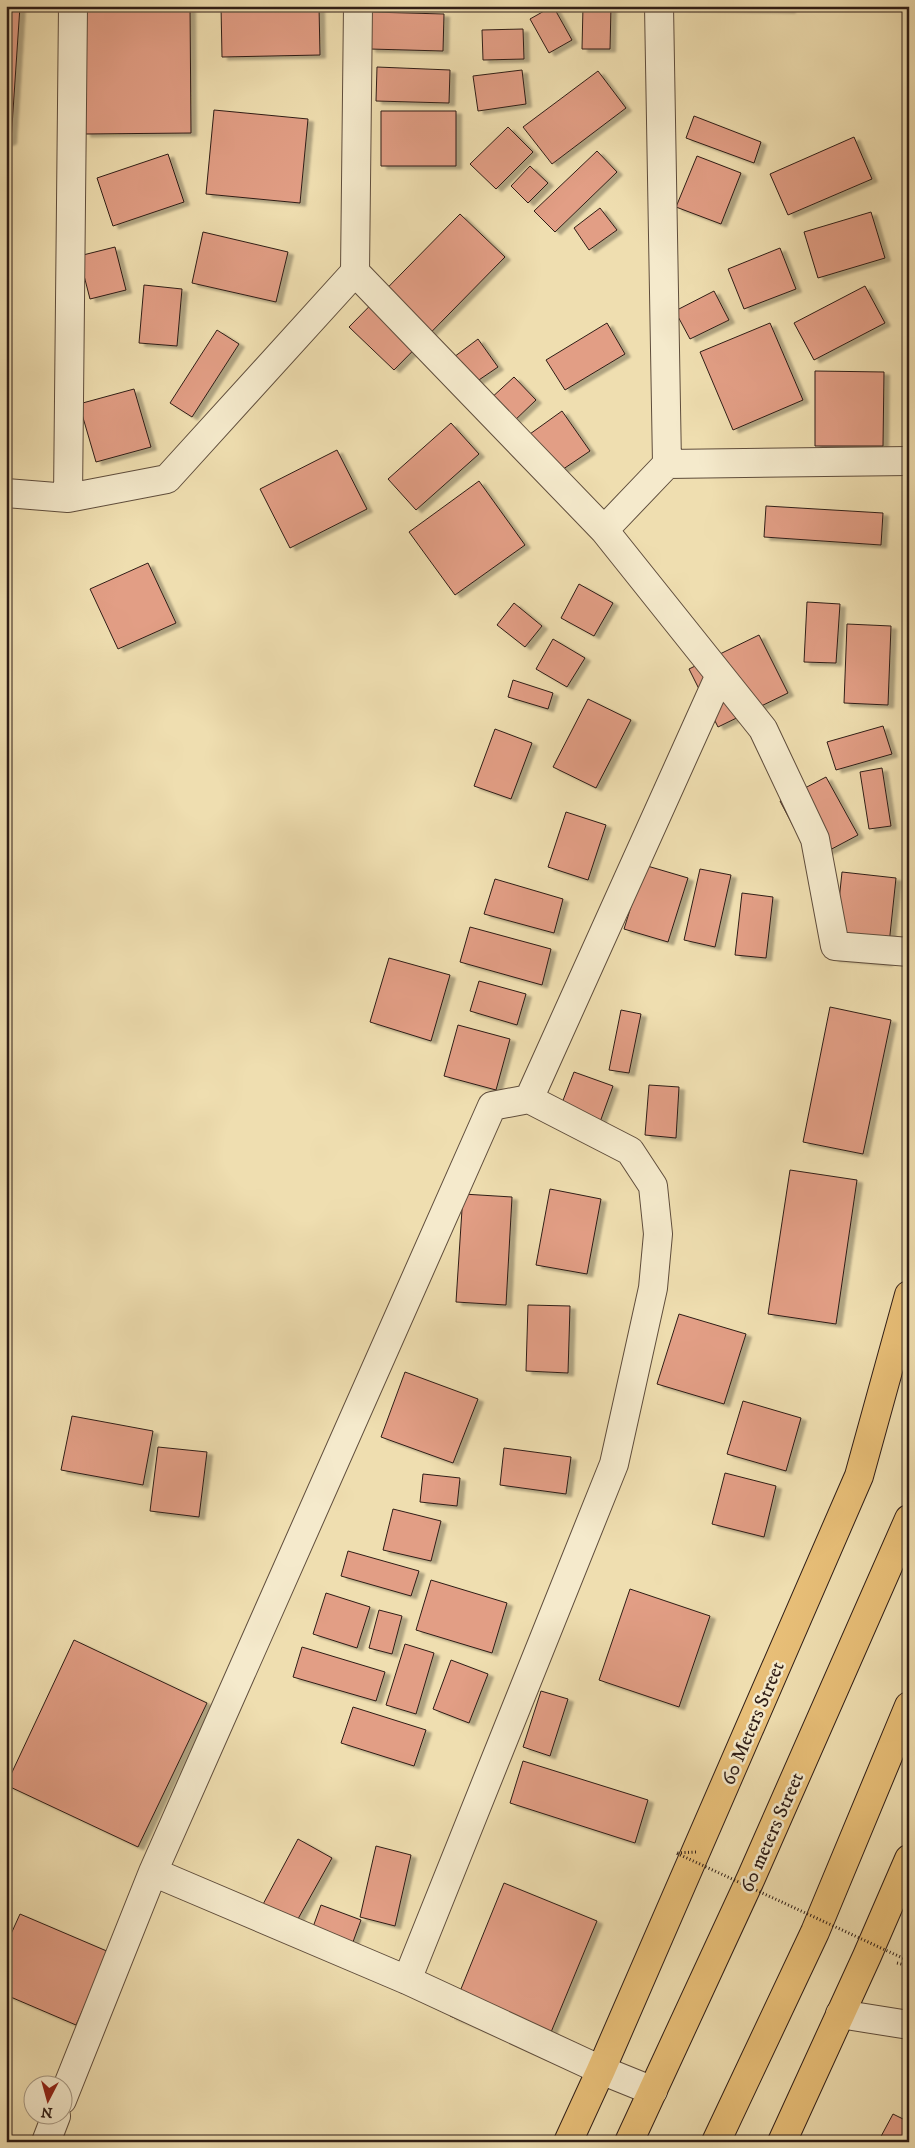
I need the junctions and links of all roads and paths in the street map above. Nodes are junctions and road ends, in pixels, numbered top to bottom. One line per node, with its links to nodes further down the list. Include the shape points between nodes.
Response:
1 (73, 6): 8 (street)
2 (358, 6): 4 (street)
3 (659, 6): 6 (street)
4 (355, 272): 8 (street, via 167,479); 9 (street)
5 (909, 461): 6 (street)
6 (668, 464): 9 (street)
7 (6, 493): 8 (street)
8 (68, 498)
9 (604, 530): 10 (street)
10 (719, 676): 11 (street, via 763,730 815,839 835,946); 12 (street)
11 (909, 952)
12 (529, 1099): 18 (street, via 492,1106); 20 (street, via 630,1152 653,1186 658,1234 653,1288 614,1464)
13 (909, 1295): 16 (main road, 60 Meters Street, via 859,1476)
14 (909, 1519): 25 (main road, 60 meters Street, via 751,1878)
15 (909, 1706): 30 (main road, via 815,1932)
16 (696, 1852): 19 (path, bridge, via 676,1853); 23 (main road, 60 Meters Street)
17 (909, 1859): 21 (main road)
18 (153, 1872): 20 (street); 24 (street)
19 (909, 1961)
20 (406, 1980): 23 (street)
21 (840, 2014): 22 (street); 31 (main road)
22 (909, 2025)
23 (601, 2070): 25 (street); 28 (main road, 60 Meters Street)
24 (72, 2076)
25 (653, 2090): 29 (main road, 60 meters Street)
26 (52, 2126): 27 (street)
27 (46, 2142)
28 (568, 2142)
29 (629, 2142)
30 (716, 2142)
31 (782, 2142)

